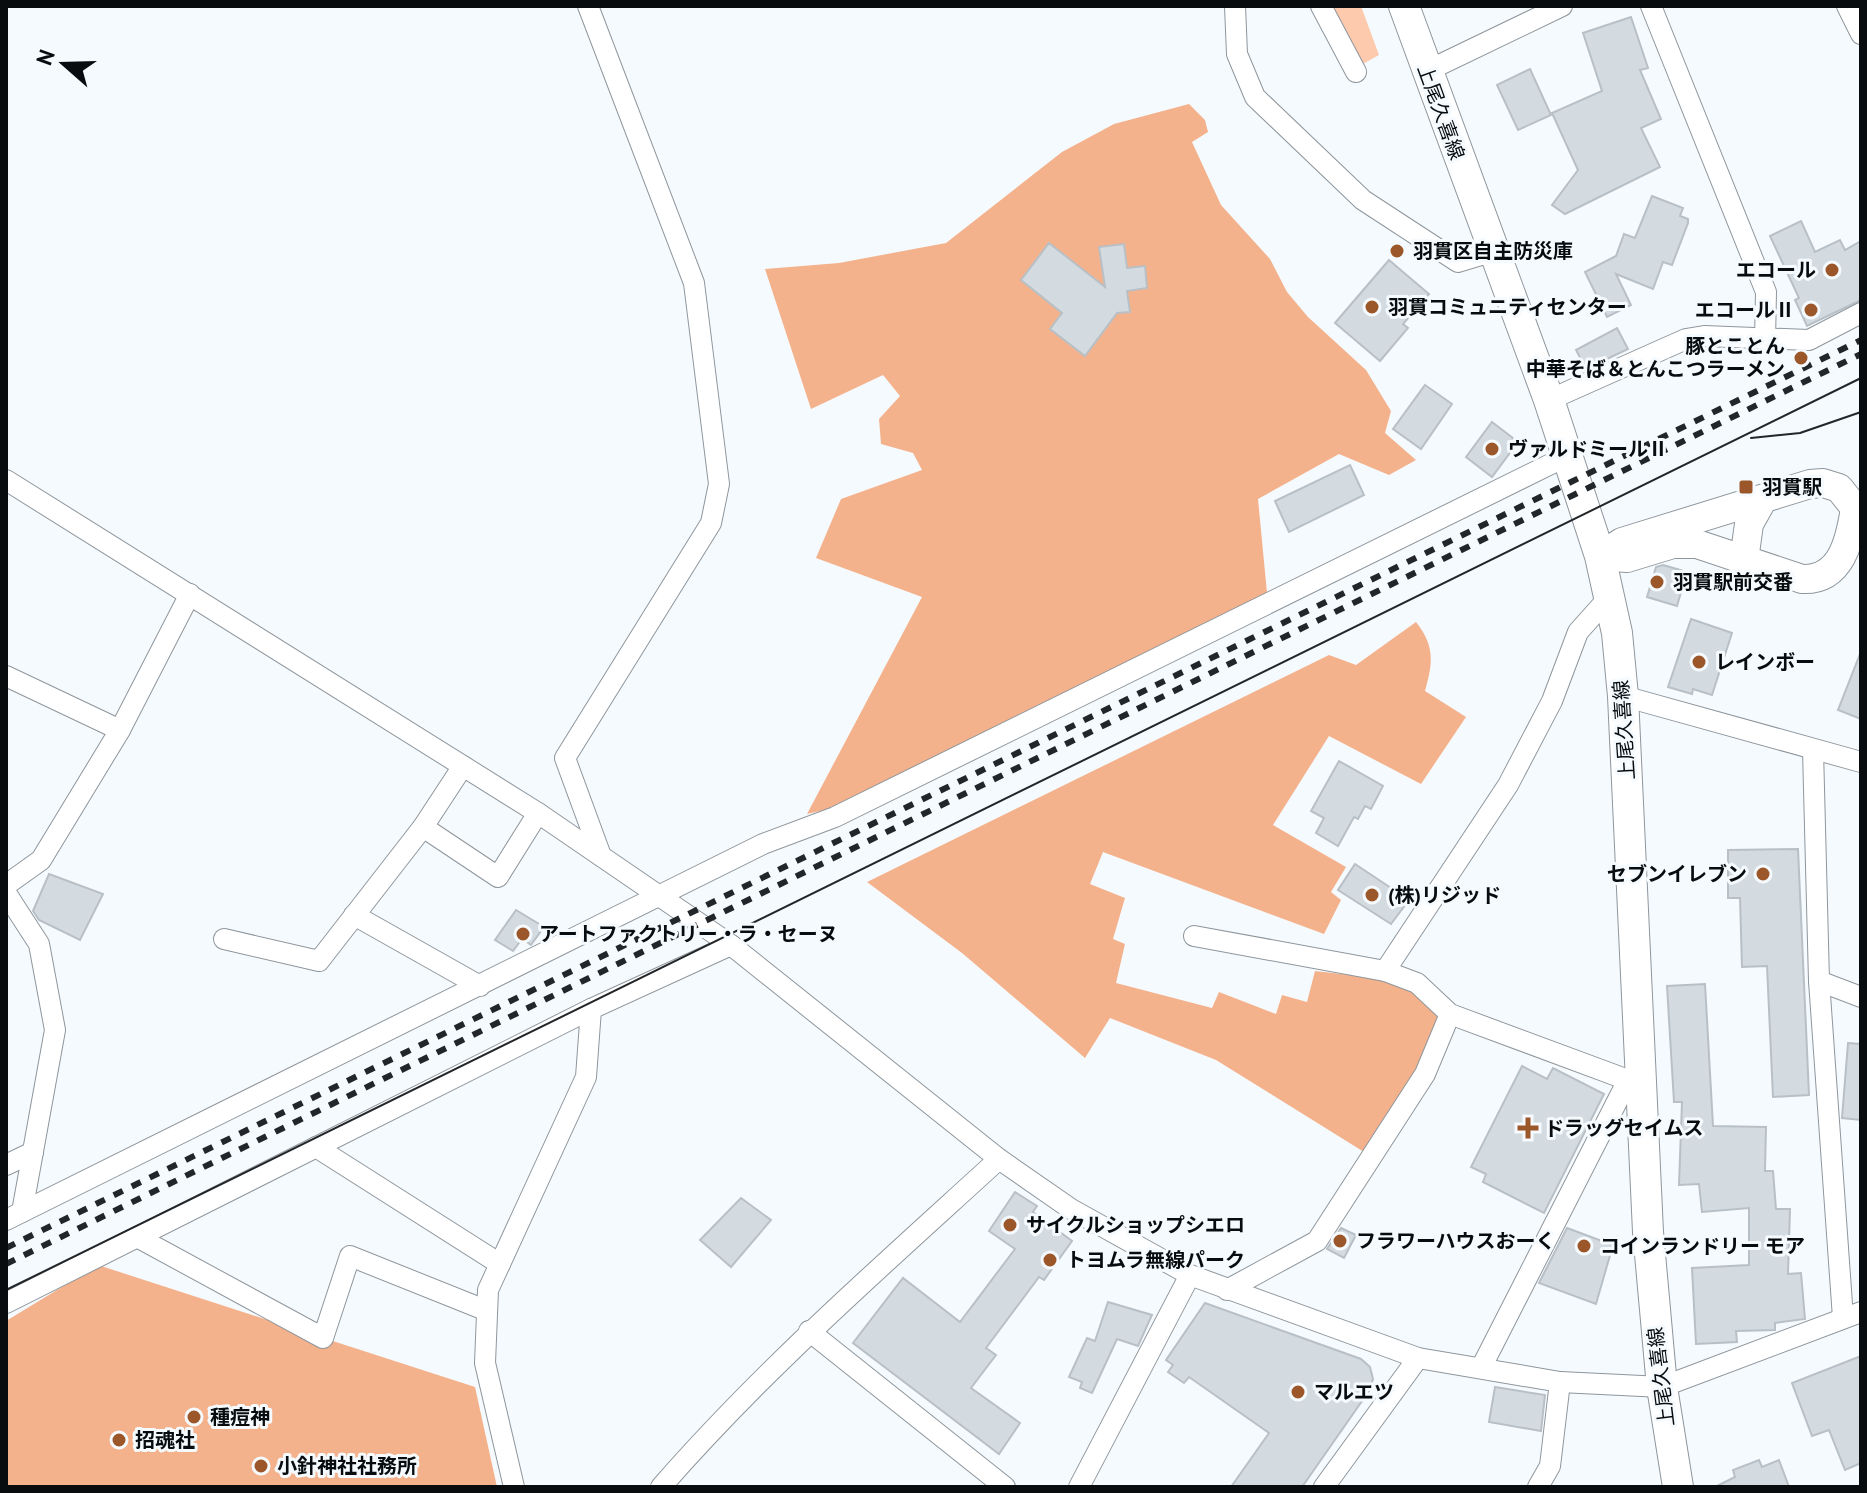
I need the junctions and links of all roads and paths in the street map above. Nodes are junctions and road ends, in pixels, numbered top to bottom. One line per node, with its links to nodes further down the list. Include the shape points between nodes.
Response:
1 (588, 6): 30 (street, via 694,283 719,484 711,523 565,758)
2 (1235, 6): 11 (street, via 1237,54 1255,97 1363,200 1458,262)
3 (1321, 6): 10 (street)
4 (1404, 6): 9 (main road, 上尾久喜線)
5 (1562, 6): 9 (street)
6 (1651, 6): 13 (street, via 1766,292)
7 (1847, 6): 8 (street)
8 (1861, 34)
9 (1427, 71): 11 (main road, 上尾久喜線)
10 (1356, 72)
11 (1491, 252): 14 (main road, 上尾久喜線)
12 (1861, 313): 13 (street, via 1809,340)
13 (1765, 340): 14 (street, via 1686,339)
14 (1549, 400): 15 (main road, 上尾久喜線)
15 (1567, 456): 18 (main road, 上尾久喜線); 33 (street)
16 (6, 480): 20 (street)
17 (1763, 499): 18 (street, via 1622,542); 19 (street, via 1749,524); 19 (street, via 1810,484 1831,485 1849,497 1855,508 1853,523 1839,562 1816,580)
18 (1600, 556): 19 (street, via 1627,558 1684,543); 21 (main road, 上尾久喜線)
19 (1744, 560)
20 (190, 594): 24 (street); 27 (street)
21 (1611, 595): 23 (main road, 上尾久喜線); 38 (street, via 1578,632 1552,701 1508,785)
22 (6, 676): 24 (street)
23 (1623, 696): 25 (street); 44 (main road, 上尾久喜線)
24 (120, 730): 31 (street, via 41,860)
25 (1813, 750): 26 (street); 39 (street)
26 (1861, 762)
27 (463, 766): 28 (street); 29 (street)
28 (538, 813): 29 (street, via 498,877); 30 (street)
29 (423, 827): 34 (street)
30 (601, 856): 33 (street)
31 (6, 885)
32 (6, 893): 46 (street, via 39,944 55,1030)
33 (661, 897): 37 (street); 40 (street)
34 (354, 915): 36 (street, via 319,961); 40 (street)
35 (1194, 936): 38 (street)
36 (224, 939)
37 (731, 945): 42 (street); 47 (street)
38 (1385, 971): 43 (street, via 1417,983)
39 (1819, 981): 41 (street); 56 (street)
40 (480, 986): 49 (street)
41 (1861, 997)
42 (591, 1009): 45 (street); 51 (street, via 586,1077)
43 (1450, 1014): 44 (street); 53 (street, via 1425,1074 1317,1241)
44 (1634, 1079): 59 (street); 61 (main road, 上尾久喜線)
45 (316, 1147): 50 (street); 51 (street)
46 (33, 1152): 48 (street); 49 (street)
47 (999, 1159): 52 (street, via 1071,1209); 57 (street)
48 (6, 1165)
49 (14, 1216)
50 (137, 1237): 54 (street); 55 (street, via 323,1338 350,1256)
51 (500, 1264): 55 (street)
52 (1190, 1275): 53 (street); 65 (street)
53 (1227, 1290): 58 (street)
54 (6, 1303)
55 (485, 1310): 62 (street, via 485,1363)
56 (1852, 1315): 61 (street)
57 (809, 1331): 63 (street); 64 (street)
58 (1418, 1358): 59 (street); 66 (street)
59 (1481, 1368): 60 (street)
60 (1560, 1382): 61 (street); 67 (street, via 1550,1466)
61 (1662, 1387): 68 (main road, 上尾久喜線)
62 (514, 1487)
63 (661, 1487)
64 (1005, 1487)
65 (1079, 1487)
66 (1324, 1487)
67 (1538, 1487)
68 (1678, 1487)

